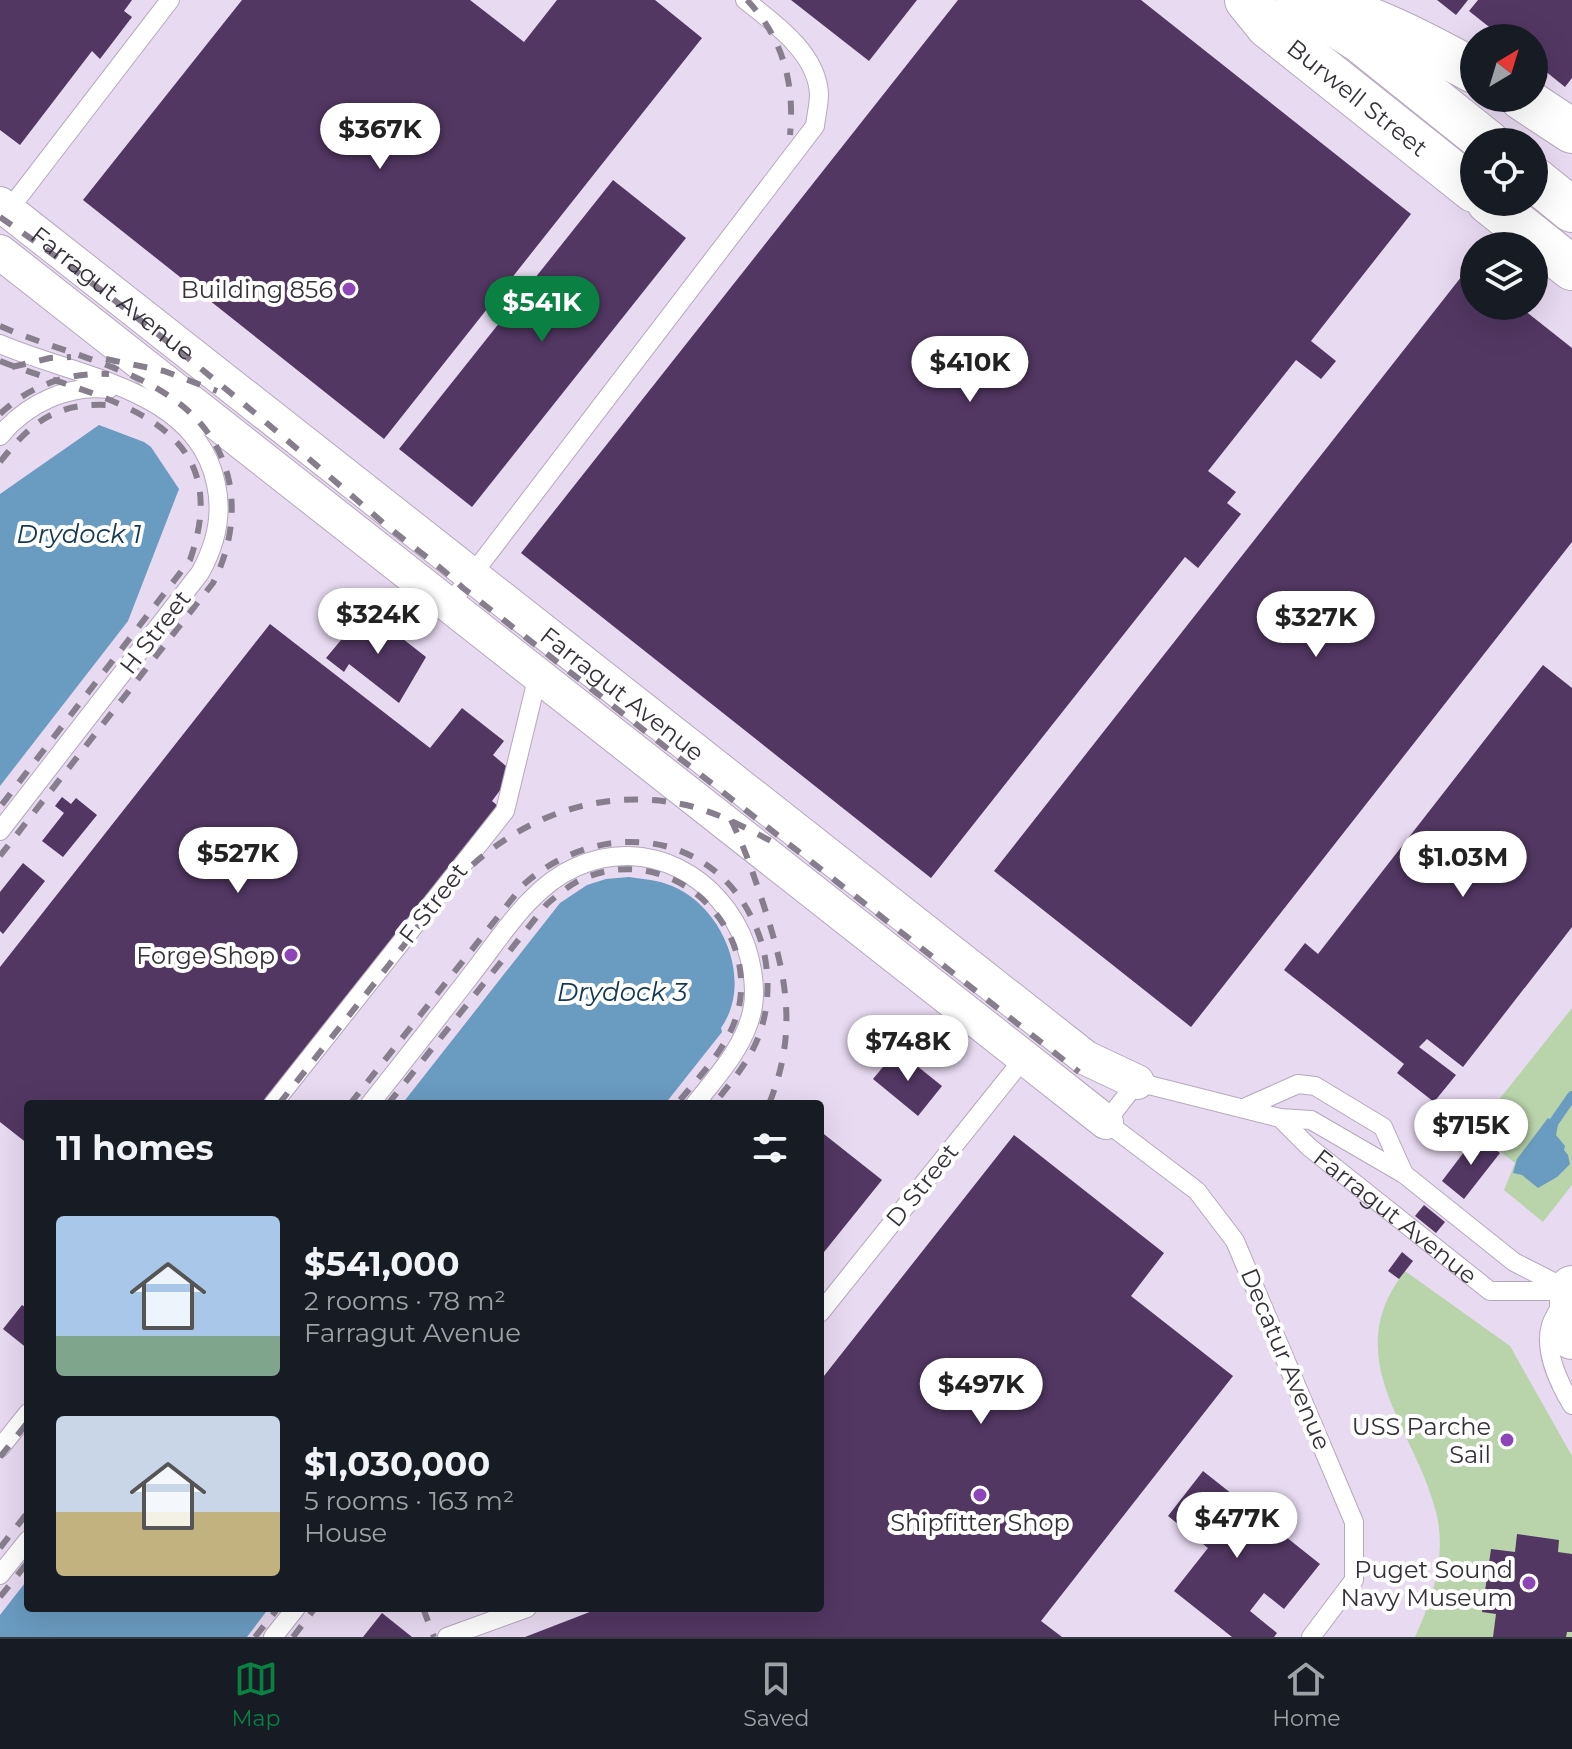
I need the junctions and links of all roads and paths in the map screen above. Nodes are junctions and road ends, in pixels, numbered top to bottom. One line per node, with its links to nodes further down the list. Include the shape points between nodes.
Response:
1 (170, 0): 13 (lane)
2 (745, 0): 20 (lane, via 797,45 812,71 819,91 815,126)
3 (1247, 0): 10 (main road, Burwell Street, via 1268,26)
4 (1298, 0): 8 (main road, Burwell Street, via 1361,41)
5 (1310, 0): 6 (main road, Burwell Street, via 1345,9)
6 (1460, 63)
7 (1543, 112): 9 (main road)
8 (1470, 128)
9 (1572, 131)
10 (1460, 179)
11 (1548, 190): 12 (main road)
12 (1572, 210)
13 (3, 212): 20 (street, Farragut Avenue)
14 (1507, 216): 16 (main road)
15 (0, 252): 21 (street, Farragut Avenue)
16 (1572, 268)
17 (0, 344): 18 (lane)
18 (139, 395): 19 (lane, via 96,387 64,393 18,417); 23 (lane, H Street, via 171,414 204,452 216,481 219,513 208,559)
19 (0, 436)
20 (472, 575): 21 (lane); 25 (street, Farragut Avenue, via 1086,1058)
21 (449, 605): 22 (street, Farragut Avenue)
22 (538, 675): 24 (street, Farragut Avenue); 26 (lane, F Street, via 505,811)
23 (0, 831)
24 (1024, 1058): 31 (street, Farragut Avenue); 34 (lane, D Street)
25 (1137, 1082): 29 (lane, Farragut Avenue); 31 (lane)
26 (276, 1100)
27 (373, 1100): 28 (lane, via 527,905 559,876 598,859 638,857 682,870 708,887 731,913 750,958 753,1006 738,1046)
28 (698, 1100)
29 (1244, 1108): 30 (lane, Farragut Avenue); 32 (lane, via 1298,1084 1315,1086 1383,1127)
30 (1280, 1118): 32 (lane, Farragut Avenue, via 1311,1120); 33 (lane, Farragut Avenue, via 1490,1291)
31 (1106, 1122): 43 (lane, Decatur Avenue, via 1197,1191 1235,1241 1257,1287 1354,1522 1354,1580)
32 (1404, 1174): 33 (lane, Farragut Avenue, via 1514,1262)
33 (1572, 1290): 35 (main road); 36 (lane, via 1548,1337)
34 (824, 1308)
35 (1572, 1337)
36 (1572, 1405)
37 (24, 1418): 38 (lane)
38 (0, 1448)
39 (24, 1545): 40 (lane)
40 (0, 1575)
41 (293, 1612): 44 (lane)
42 (516, 1612): 45 (lane)
43 (1325, 1628): 46 (lane, Decatur Avenue)
44 (273, 1637)
45 (447, 1637)
46 (1311, 1637)

